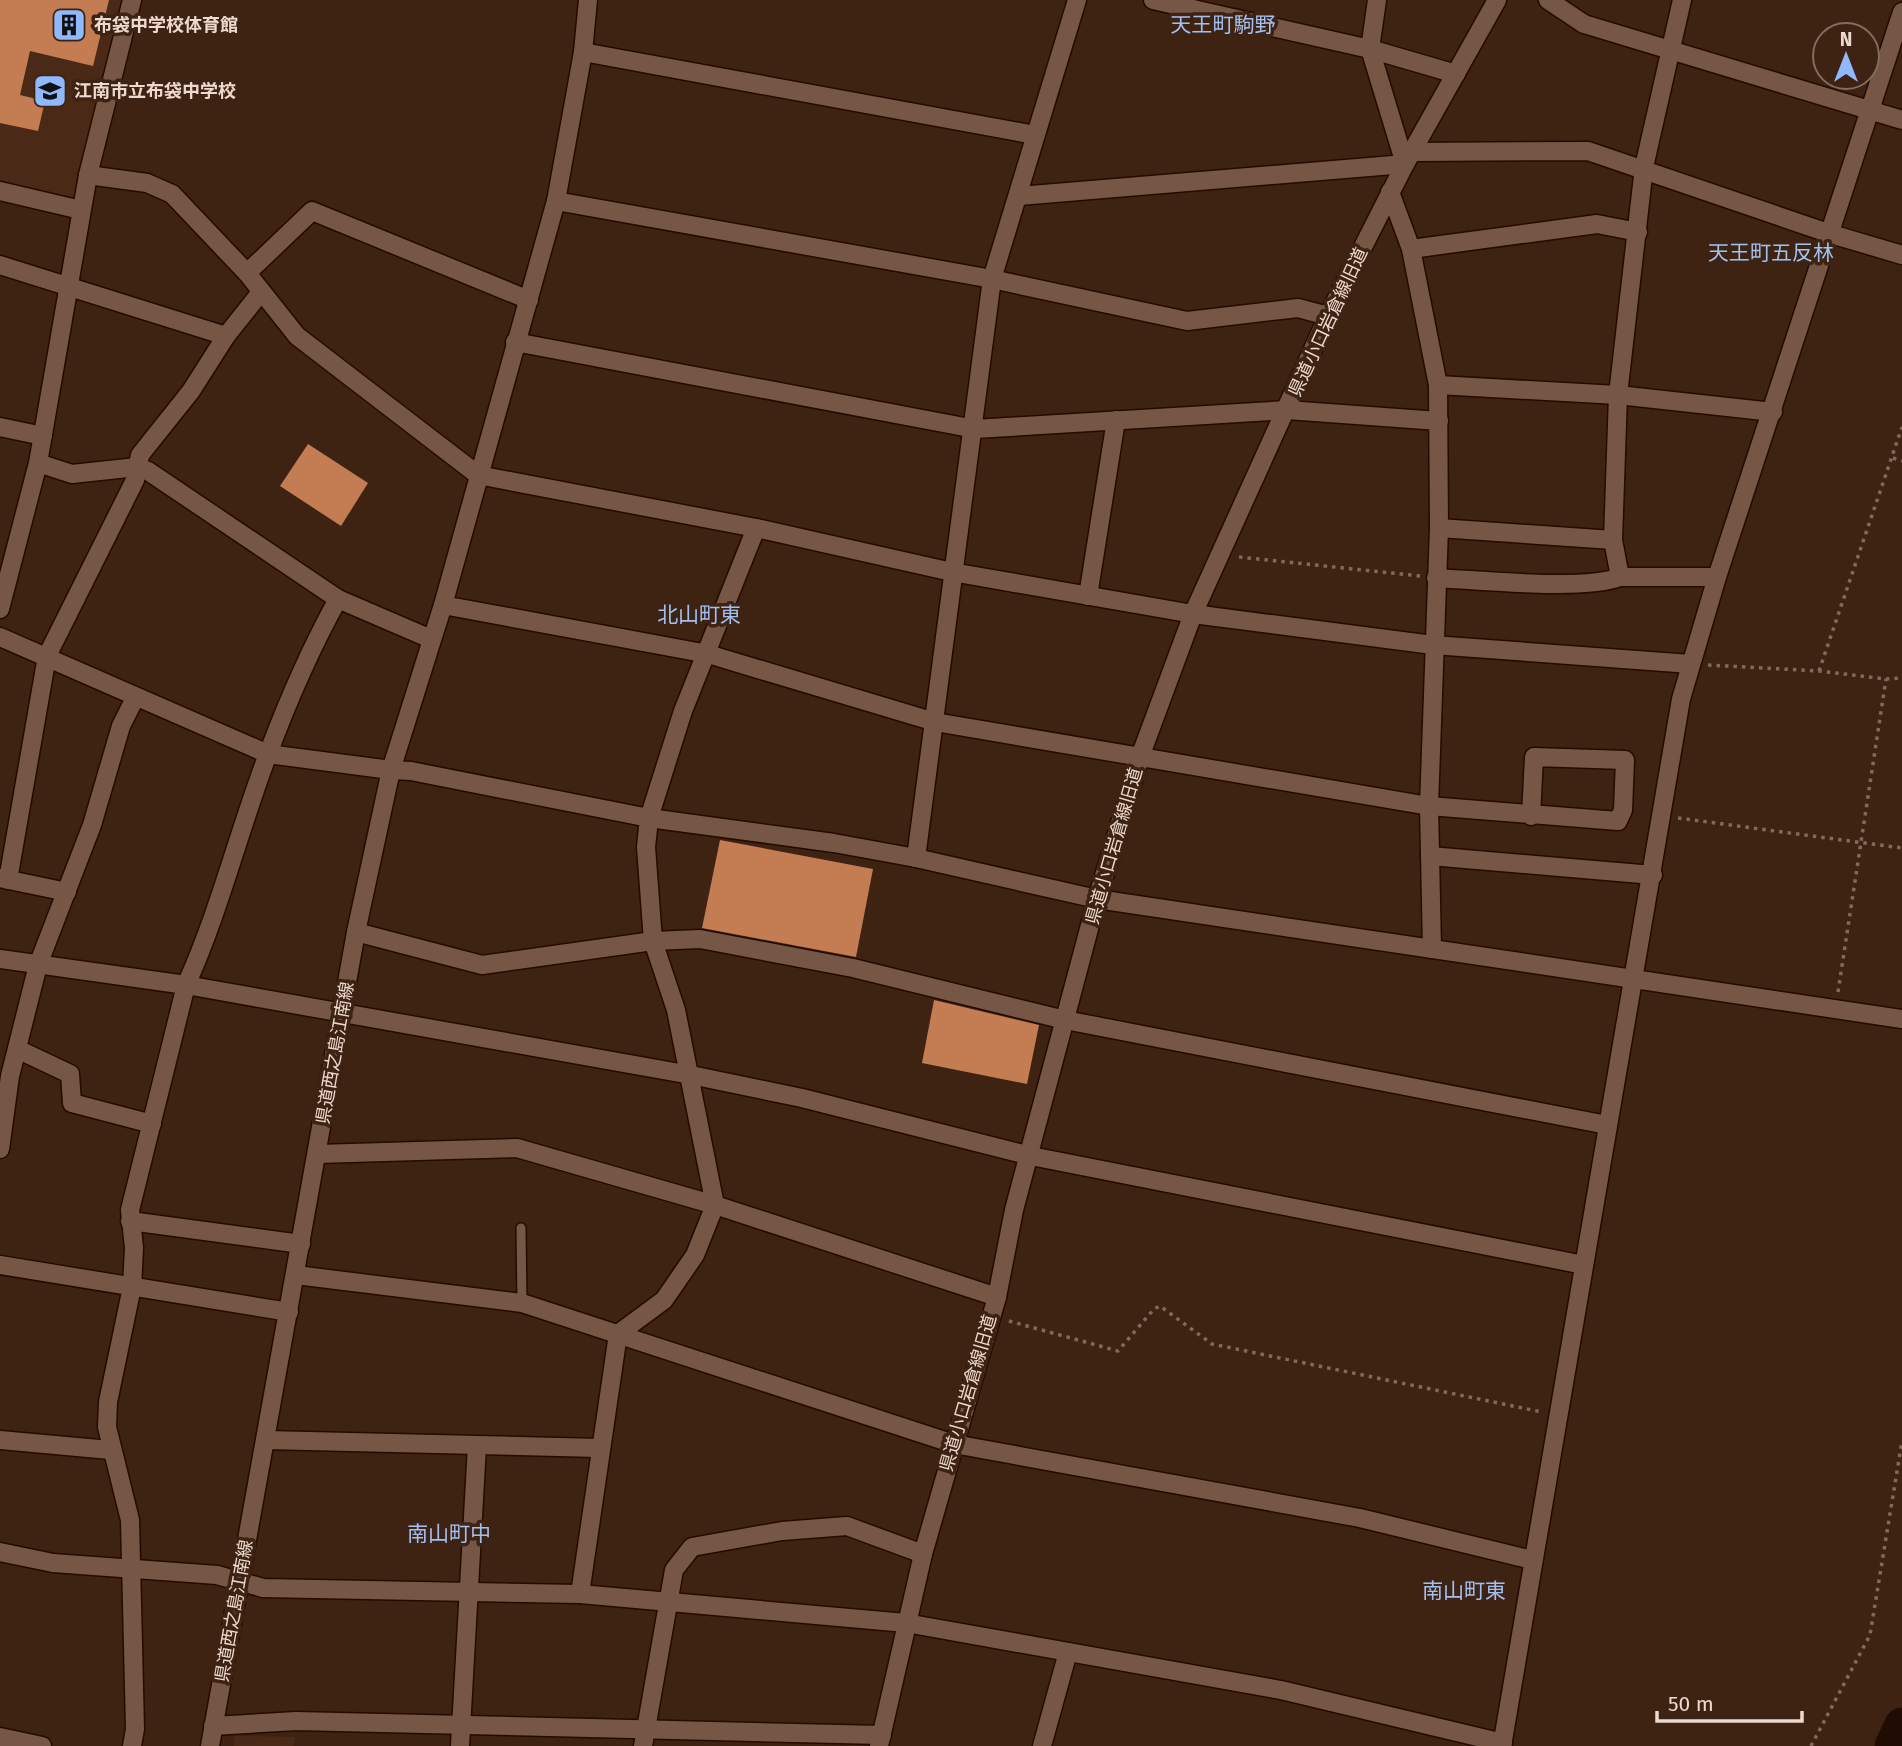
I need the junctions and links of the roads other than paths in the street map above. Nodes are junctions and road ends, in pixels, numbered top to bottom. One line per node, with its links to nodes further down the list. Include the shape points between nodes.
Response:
1 (132, 0): 21 (street)
2 (588, 0): 14 (street, 県道西之島江南線)
3 (1077, 0): 18 (street)
4 (1153, 0): 13 (street)
5 (1377, 0): 13 (street)
6 (1497, 0): 15 (street, 県道小口岩倉線旧道)
7 (1548, 0): 12 (street, via 1584,24)
8 (1682, 0): 12 (street)
9 (1895, 0): 10 (street)
10 (1902, 2)
11 (1902, 12): 16 (street)
12 (1671, 48): 16 (street); 20 (street)
13 (1370, 49): 15 (street); 19 (street)
14 (583, 52): 18 (street); 25 (street, 県道西之島江南線)
15 (1456, 74): 19 (street, 県道小口岩倉線旧道)
16 (1870, 111): 17 (street); 28 (street)
17 (1902, 120)
18 (1035, 135): 24 (street)
19 (1408, 158): 20 (street, via 1588,150); 23 (street, 県道小口岩倉線旧道); 24 (street)
20 (1643, 167): 27 (street); 28 (street)
21 (88, 175): 26 (street); 32 (street, via 147,183 172,194)
22 (0, 191): 26 (street)
23 (1390, 192): 29 (street); 37 (street, 県道小口岩倉線旧道)
24 (1019, 196): 33 (street)
25 (556, 201): 33 (street); 36 (street, 県道西之島江南線)
26 (81, 210): 34 (street)
27 (1639, 232): 29 (street, via 1597,224); 41 (street)
28 (1831, 234): 30 (street); 43 (street)
29 (1411, 249): 40 (street)
30 (1902, 255)
31 (0, 265): 34 (street)
32 (247, 273): 35 (street); 36 (street, via 312,211)
33 (992, 279): 37 (street, via 1187,321 1298,308); 47 (street)
34 (69, 286): 38 (street); 48 (street)
35 (261, 292): 38 (street); 51 (street, via 297,336)
36 (529, 300): 39 (street, 県道西之島江南線)
37 (1328, 316): 42 (street, 県道小口岩倉線旧道)
38 (226, 336): 50 (street, via 191,391 140,455)
39 (515, 342): 47 (street); 51 (street, 県道西之島江南線)
40 (1438, 385): 41 (street); 45 (street)
41 (1618, 395): 43 (street); 54 (street)
42 (1287, 410): 44 (street); 45 (street); 63 (street, 県道小口岩倉線旧道)
43 (1773, 412): 57 (street)
44 (1116, 421): 47 (street); 59 (street)
45 (1439, 421): 53 (street)
46 (0, 427): 48 (street)
47 (975, 429): 55 (street)
48 (43, 436): 49 (street)
49 (38, 463): 50 (street, via 72,474); 62 (street)
50 (137, 467): 60 (street); 68 (street, via 135,480)
51 (478, 475): 52 (street); 61 (street, 県道西之島江南線)
52 (756, 528): 55 (street); 67 (street)
53 (1439, 528): 54 (street); 58 (street)
54 (1613, 540): 56 (street)
55 (952, 572): 59 (street); 71 (street)
56 (1620, 577): 57 (street); 58 (street, via 1550,583)
57 (1717, 577): 69 (street)
58 (1436, 578): 66 (street)
59 (1088, 596): 63 (street)
60 (338, 598): 65 (street); 72 (street, via 314,641)
61 (443, 605): 65 (street, 県道西之島江南線); 67 (street)
62 (0, 609)
63 (1192, 614): 66 (street); 73 (street, 県道小口岩倉線旧道)
64 (0, 638): 68 (street)
65 (431, 639): 74 (street, 県道西之島江南線)
66 (1433, 645): 69 (street); 75 (street)
67 (708, 653): 71 (street); 77 (street, via 683,711)
68 (47, 656): 70 (street); 81 (street)
69 (1691, 664): 80 (street, via 1681,699)
70 (135, 698): 72 (street); 82 (street, via 121,726)
71 (935, 722): 73 (street); 79 (street)
72 (268, 754): 74 (street); 90 (street)
73 (1140, 757): 75 (street); 83 (street, 県道小口岩倉線旧道)
74 (391, 770): 77 (street); 84 (street, 県道西之島江南線)
75 (1429, 806): 76 (street); 78 (street)
76 (1531, 816): 76 (street, via 1618,821 1623,810 1625,760 1534,757)
77 (649, 818): 79 (street); 85 (street, via 646,847)
78 (1430, 856): 80 (street); 86 (street)
79 (916, 858): 83 (street)
80 (1653, 875): 89 (street)
81 (4, 879): 82 (street)
82 (67, 892): 88 (street)
83 (1097, 899): 86 (street); 93 (street, 県道小口岩倉線旧道)
84 (356, 932): 85 (street, via 482,965); 91 (street, 県道西之島江南線)
85 (653, 941): 93 (street, via 700,939 853,968); 95 (street)
86 (1432, 949): 89 (street)
87 (0, 959): 88 (street)
88 (37, 965): 90 (street); 94 (street)
89 (1632, 981): 92 (street); 97 (street)
90 (186, 985): 91 (street); 96 (street)
91 (342, 1015): 95 (street); 99 (street, 県道西之島江南線)
92 (1902, 1019)
93 (1065, 1020): 97 (street); 100 (street, 県道小口岩倉線旧道)
94 (17, 1049): 96 (street, via 70,1074 72,1103); 98 (street)
95 (691, 1075): 100 (street, via 803,1098); 101 (street)
96 (152, 1124): 102 (street)
97 (1607, 1125): 106 (street)
98 (0, 1149)
99 (317, 1154): 101 (street, via 517,1149); 104 (street, 県道西之島江南線)
100 (1031, 1156): 106 (street); 109 (street, 県道小口岩倉線旧道, via 1014,1210)
101 (715, 1205): 109 (street); 112 (street, via 695,1255 664,1300)
102 (130, 1221): 104 (street); 108 (street)
103 (521, 1228): 110 (lane)
104 (301, 1244): 107 (street, 県道西之島江南線)
105 (0, 1265): 108 (street)
106 (1584, 1265): 121 (street)
107 (296, 1275): 110 (street); 111 (street, 県道西之島江南線)
108 (132, 1287): 111 (street); 118 (street, via 108,1402)
109 (997, 1297): 115 (street, 県道小口岩倉線旧道)
110 (522, 1303): 112 (street)
111 (289, 1312): 114 (street, 県道西之島江南線)
112 (618, 1334): 115 (street); 117 (street)
113 (0, 1440): 118 (street)
114 (265, 1440): 116 (street); 123 (street, 県道西之島江南線)
115 (954, 1444): 120 (street, 県道小口岩倉線旧道); 121 (street, via 1360,1518)
116 (477, 1446): 117 (street); 124 (street)
117 (599, 1448): 125 (street)
118 (110, 1450): 122 (street, via 130,1520)
119 (0, 1552): 122 (street, via 53,1563)
120 (923, 1554): 126 (street, via 847,1526 782,1531 692,1547 674,1570); 127 (street, 県道小口岩倉線旧道)
121 (1532, 1560): 134 (street)
122 (131, 1569): 123 (street, via 217,1575); 136 (street)
123 (238, 1581): 124 (street, via 263,1588); 130 (street, 県道西之島江南線)
124 (468, 1593): 125 (street); 129 (street)
125 (580, 1594): 126 (street)
126 (669, 1600): 127 (street); 132 (street)
127 (906, 1623): 128 (street); 133 (street, 県道小口岩倉線旧道)
128 (1068, 1653): 134 (street, via 1281,1690); 139 (street)
129 (462, 1725): 130 (street, via 296,1721); 132 (street); 138 (street)
130 (213, 1726): 137 (street, 県道西之島江南線)
131 (0, 1737): 135 (street)
132 (644, 1738): 133 (street)
133 (881, 1740)
134 (1502, 1744)
135 (42, 1746)
136 (132, 1746)
137 (210, 1746)
138 (460, 1746)
139 (1042, 1746)

